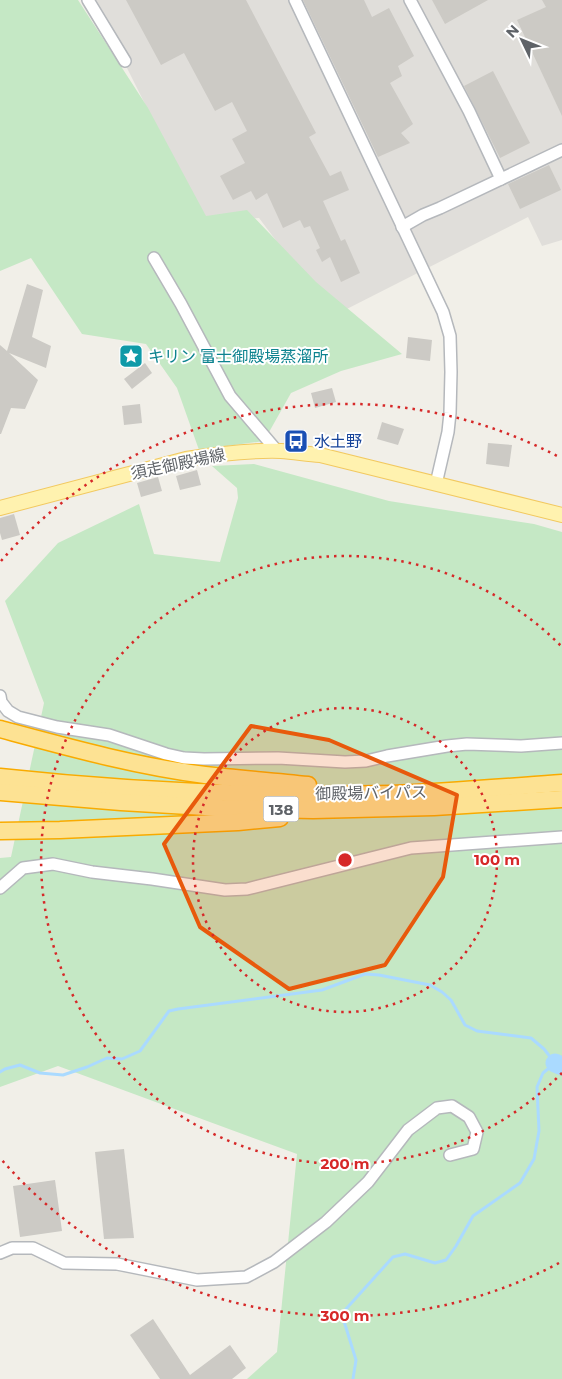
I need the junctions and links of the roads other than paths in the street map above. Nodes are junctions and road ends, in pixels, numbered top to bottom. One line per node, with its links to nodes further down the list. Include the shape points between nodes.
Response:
1 (88, 0): 4 (street)
2 (295, 0): 7 (street)
3 (410, 0): 6 (street)
4 (125, 61)
5 (562, 150): 6 (street)
6 (501, 179): 7 (street)
7 (402, 226): 10 (street, via 443,312 450,336 448,432)
8 (154, 258): 9 (street, via 230,396)
9 (277, 451): 10 (main road, 須走御殿場線, via 320,455); 11 (main road, 須走御殿場線, via 213,454 186,459)
10 (436, 484): 12 (main road, 須走御殿場線)
11 (0, 508)
12 (562, 515)
13 (0, 696): 15 (street, via 8,711 18,717 109,735 166,754 194,758 359,762 467,744 521,746)
14 (0, 729): 18 (highway, via 132,762 204,774 318,786)
15 (562, 743)
16 (0, 777): 18 (highway, 御殿場バイパス / 138, via 116,788 220,793 394,794)
17 (562, 783): 18 (highway, 御殿場バイパス / 138)
18 (470, 789)
19 (0, 792): 21 (highway, 御殿場バイパス / 138, via 222,808)
20 (562, 799): 21 (highway, 御殿場バイパス / 138)
21 (434, 807): 22 (highway, via 238,822)
22 (0, 831)
23 (562, 837): 24 (street, via 411,848 248,889 225,890 52,864 23,868)
24 (0, 888)
25 (450, 1155): 26 (street, via 473,1149 477,1132 469,1118 452,1106 437,1108 408,1130 368,1182 326,1222 274,1262 246,1277 197,1280 117,1264 64,1263 33,1248 12,1248)
26 (0, 1253)

